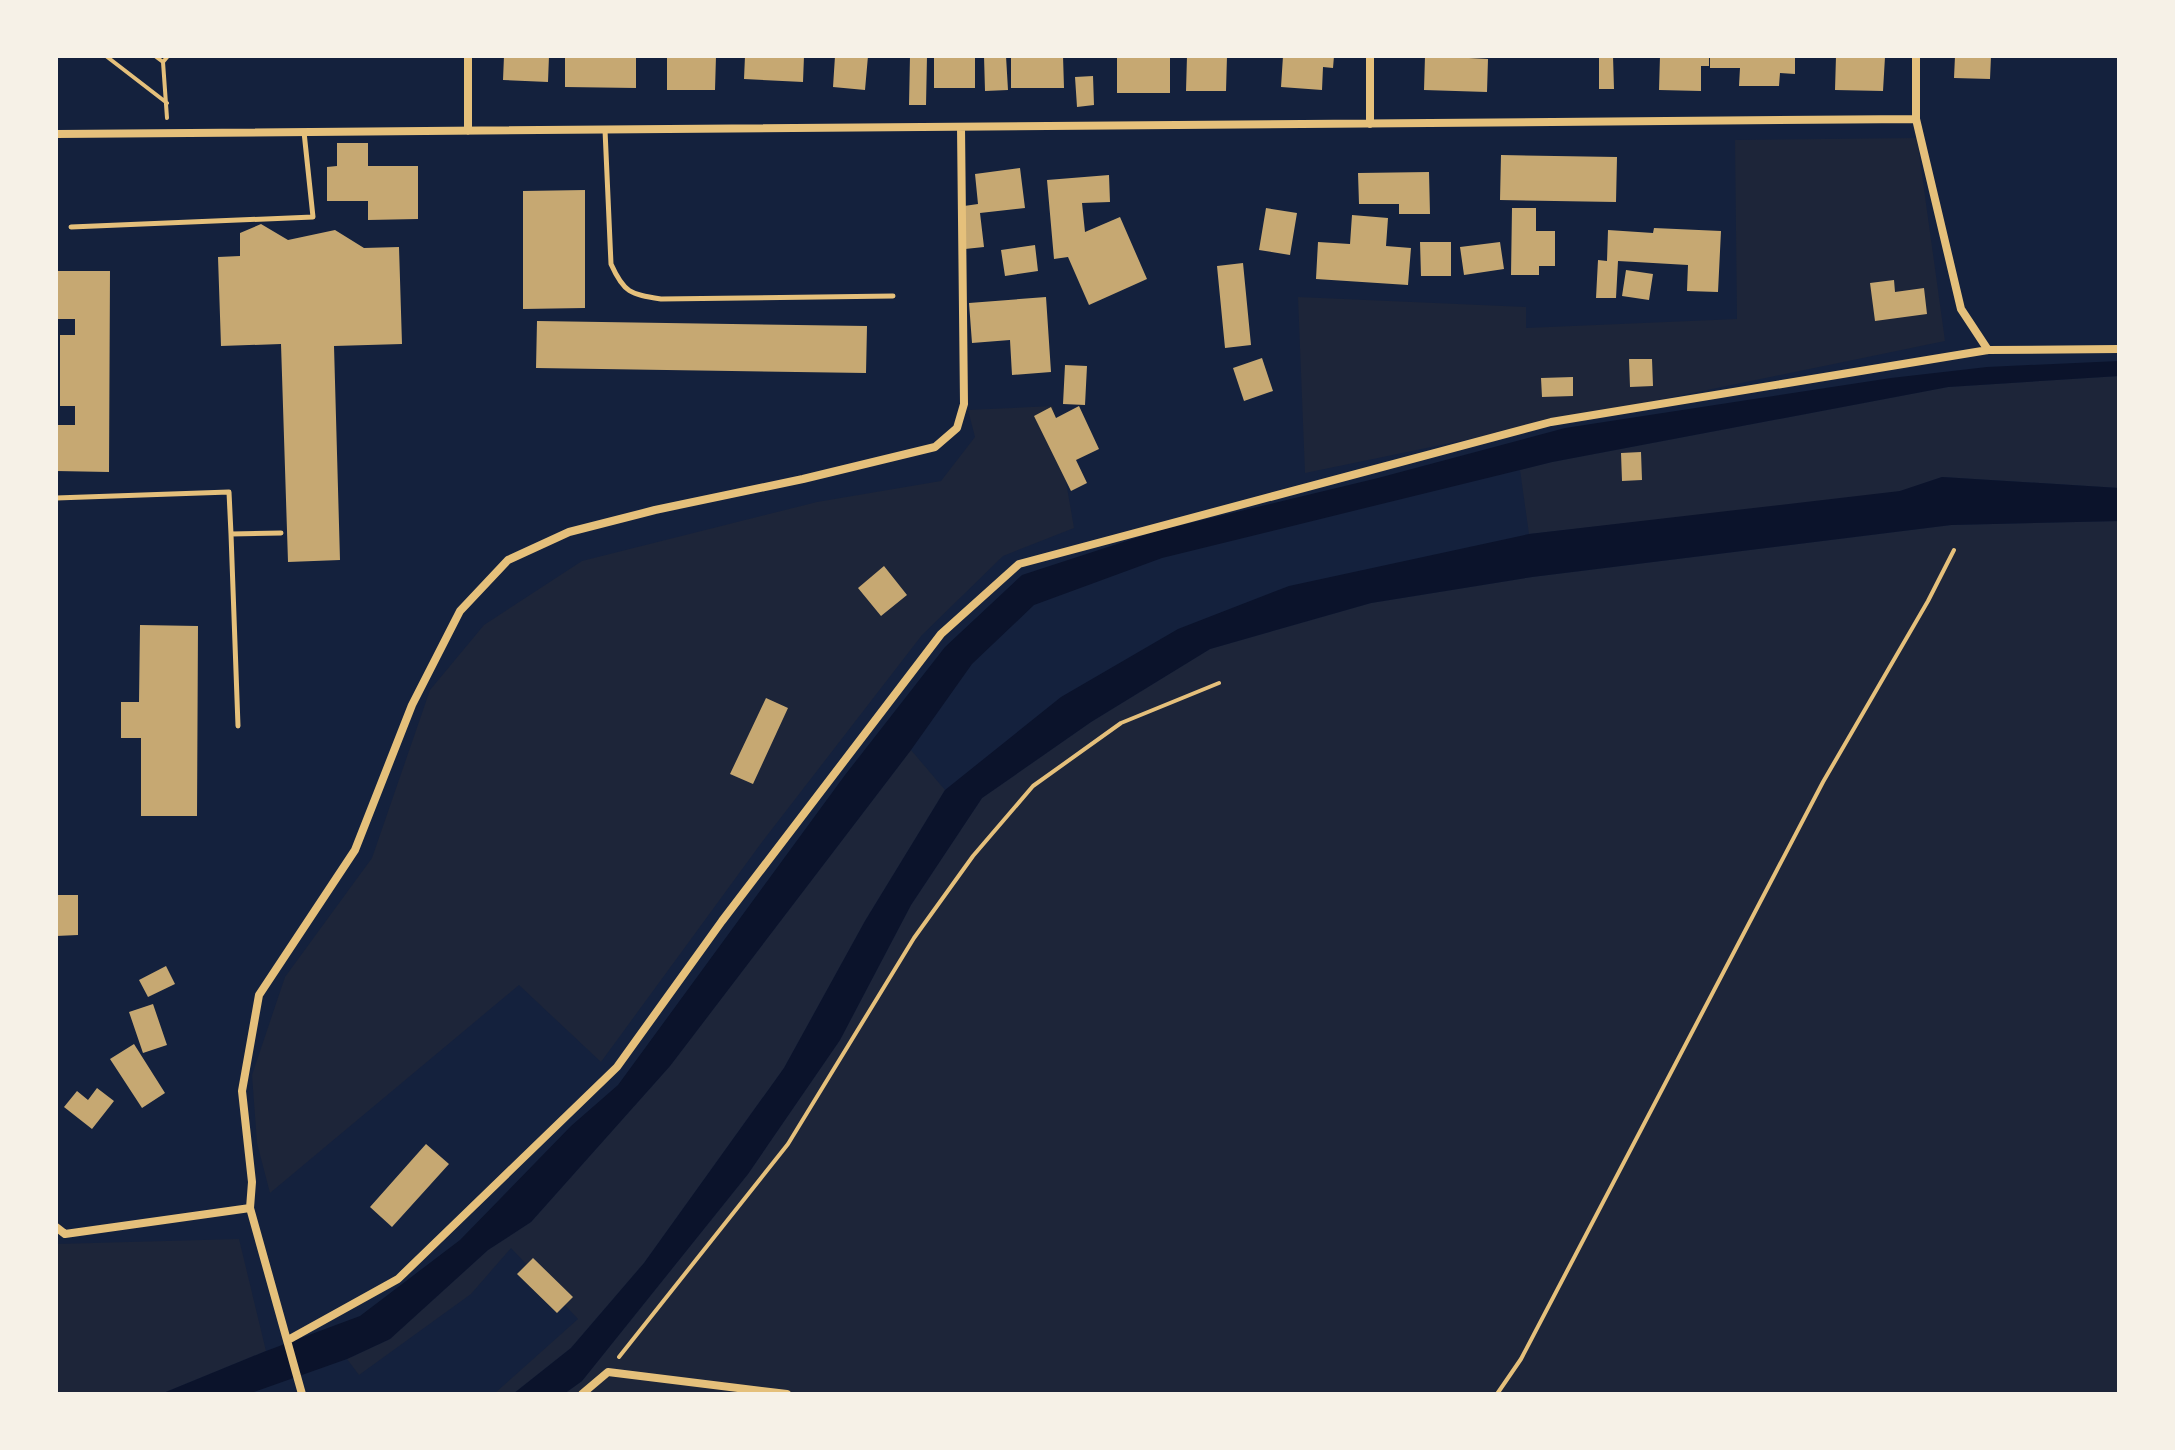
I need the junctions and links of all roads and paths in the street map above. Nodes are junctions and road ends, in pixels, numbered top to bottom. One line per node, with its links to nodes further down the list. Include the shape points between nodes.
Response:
1 (106, 56): 8 (path)
2 (155, 56): 7 (path)
3 (168, 56): 7 (path)
4 (468, 56): 13 (street)
5 (1370, 56): 10 (street)
6 (1916, 56): 9 (street)
7 (163, 62): 8 (path)
8 (167, 103): 15 (path)
9 (1916, 119): 10 (street); 20 (street, via 1961,309)
10 (1370, 124): 11 (street)
11 (961, 127): 12 (street); 27 (street, via 964,404 957,428 935,447 569,532 508,560 460,611 412,705 355,850 259,995 242,1091)
12 (605, 130): 13 (street); 18 (lane, via 611,264 620,284 637,295)
13 (468, 131): 14 (street)
14 (304, 132): 15 (street); 17 (lane, via 313,217)
15 (168, 133): 16 (street)
16 (56, 134)
17 (71, 227)
18 (893, 296)
19 (2119, 349): 20 (street)
20 (1988, 350): 29 (street, via 1551,422 1019,564 941,634 617,1067 398,1279)
21 (56, 498): 23 (lane, via 229,492)
22 (281, 533): 23 (lane)
23 (231, 534): 26 (lane)
24 (1954, 550): 34 (path, via 1823,782 1521,1359)
25 (1219, 683): 30 (path, via 1121,723 1033,786 973,856 914,938 788,1144)
26 (238, 726)
27 (250, 1208): 28 (street, via 65,1234); 29 (street)
28 (56, 1227)
29 (288, 1340): 31 (street)
30 (608, 1372): 32 (street); 33 (street)
31 (301, 1389)
32 (582, 1394)
33 (787, 1394)
34 (1497, 1394)

